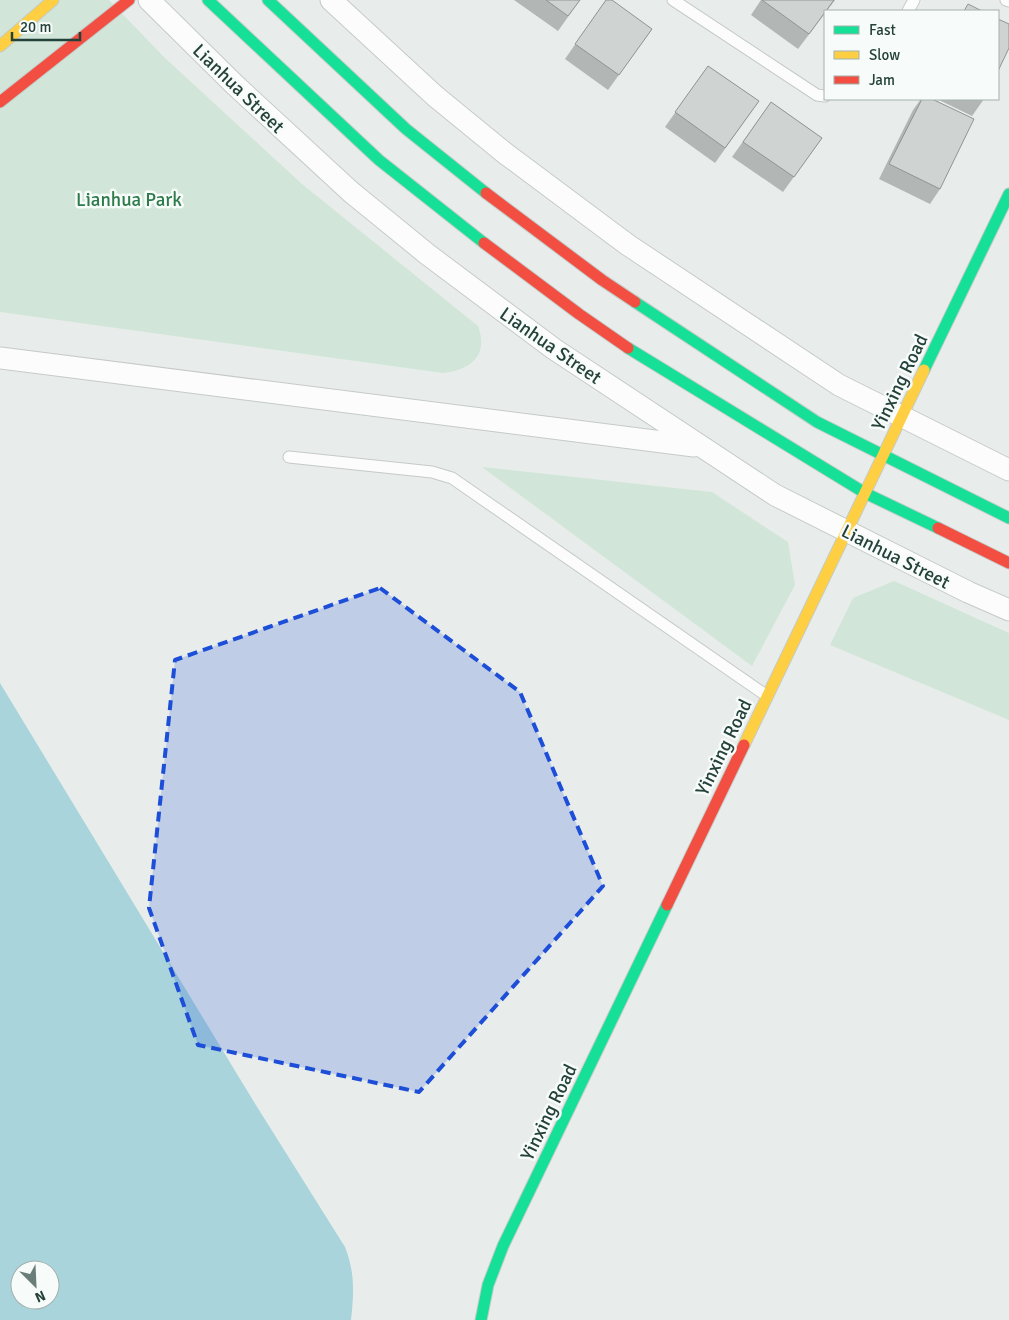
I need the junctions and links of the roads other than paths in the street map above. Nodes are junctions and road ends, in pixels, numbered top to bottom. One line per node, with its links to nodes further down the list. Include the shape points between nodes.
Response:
1 (53, 0): 8 (main road)
2 (129, 0): 10 (main road)
3 (149, 0): 14 (street, Lianhua Street, via 306,152 427,254 554,349)
4 (208, 0): 18 (main road, via 379,160 528,277 642,357)
5 (268, 0): 15 (main road, via 406,129 553,244 817,422)
6 (331, 0): 13 (street, via 506,154 628,245 839,385)
7 (673, 0): 9 (lane, via 816,95)
8 (0, 46)
9 (824, 96)
10 (0, 102)
11 (1009, 194): 13 (main road, Yinxing Road)
12 (0, 358): 14 (street)
13 (902, 416): 15 (main road, Yinxing Road); 17 (street)
14 (699, 446): 20 (street, Lianhua Street, via 775,495)
15 (884, 456): 18 (main road, Yinxing Road); 19 (main road)
16 (290, 458): 23 (lane, via 432,472 452,478)
17 (1009, 470)
18 (866, 493): 20 (main road, Yinxing Road); 21 (main road)
19 (1009, 518)
20 (847, 531): 22 (street, Lianhua Street); 23 (main road, Yinxing Road)
21 (1009, 563)
22 (1009, 610)
23 (767, 696): 24 (main road, Yinxing Road, via 503,1246 488,1285)
24 (482, 1320)

